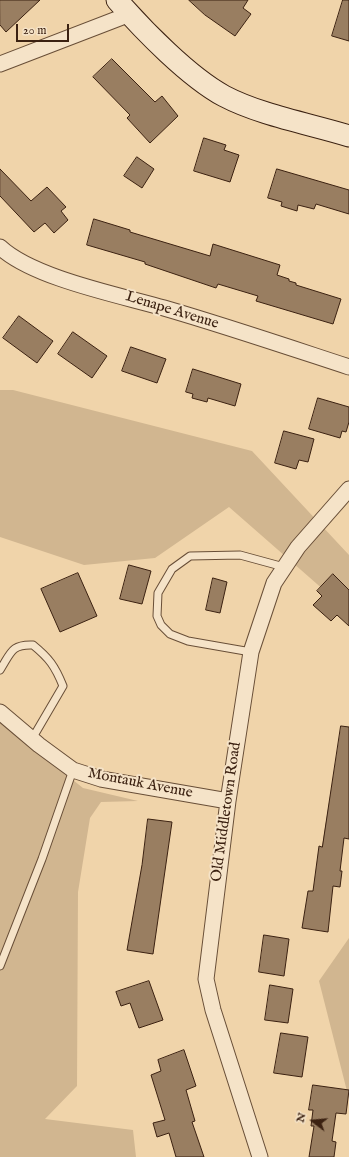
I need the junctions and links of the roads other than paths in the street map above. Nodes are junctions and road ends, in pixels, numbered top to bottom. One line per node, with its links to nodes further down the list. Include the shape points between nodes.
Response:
1 (124, 7): 2 (street); 3 (street, via 191,73 224,96 283,118)
2 (0, 64)
3 (349, 136)
4 (0, 247): 5 (street, Lenape Avenue, via 34,268 72,282)
5 (349, 367)
6 (349, 489): 7 (street, Old Middletown Road, via 298,547)
7 (284, 567): 8 (street, Old Middletown Road, via 274,583); 8 (lane, via 240,555 190,556 172,570 158,593 157,616 161,625 170,634 188,641)
8 (250, 652): 13 (street, Old Middletown Road)
9 (0, 670): 11 (lane, via 13,649 21,645 33,645 54,664 63,686)
10 (0, 712): 11 (street, Montauk Avenue)
11 (32, 739): 12 (street, Montauk Avenue)
12 (73, 770): 13 (street, Montauk Avenue, via 101,779); 14 (lane, via 42,859)
13 (228, 801): 15 (street, Old Middletown Road, via 206,979 212,1010)
14 (0, 966)
15 (260, 1157)

